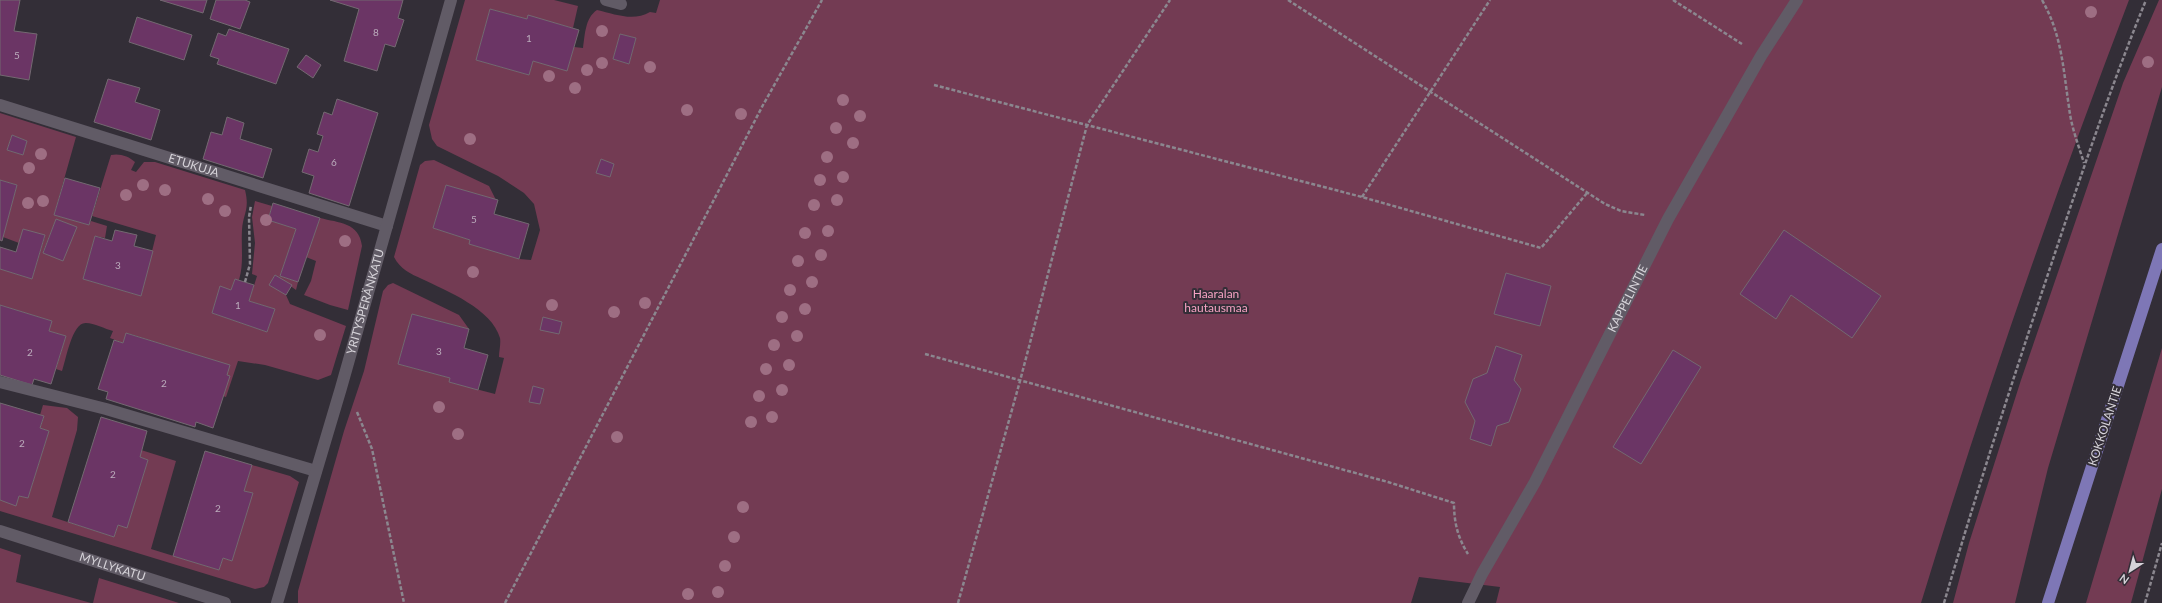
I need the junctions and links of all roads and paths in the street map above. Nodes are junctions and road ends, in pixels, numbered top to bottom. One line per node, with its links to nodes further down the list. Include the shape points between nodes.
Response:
1 (451, 0): 22 (street, YRITYSPERÄNKATU)
2 (606, 0): 11 (street)
3 (822, 0): 36 (path, via 763,105)
4 (1170, 0): 16 (path)
5 (1288, 0): 14 (path)
6 (1490, 0): 14 (path)
7 (1673, 0): 12 (path)
8 (1797, 0): 12 (street, KAPPELINTIE)
9 (2042, 0): 17 (path, via 2058,36 2064,61 2069,108)
10 (2146, 0): 17 (path)
11 (621, 4)
12 (1761, 56): 21 (street, KAPPELINTIE)
13 (934, 85): 16 (path)
14 (1431, 93): 19 (path); 20 (path)
15 (0, 105): 18 (street, ETUKUJA)
16 (1087, 125): 20 (path); 26 (path)
17 (2084, 164): 39 (path, via 1989,450)
18 (256, 185): 22 (street, ETUKUJA); 24 (path, via 249,217 250,264)
19 (1587, 193): 20 (path, via 1541,248); 21 (path, via 1621,210)
20 (1362, 197)
21 (1668, 219): 32 (street, KAPPELINTIE, via 1534,482)
22 (388, 226): 28 (street, YRITYSPERÄNKATU)
23 (2162, 249): 40 (main road, KOKKOLANTIE)
24 (245, 282)
25 (925, 354): 26 (path)
26 (1020, 381): 32 (path, via 1388,482 1454,503 1454,519 1459,540); 37 (path)
27 (0, 382): 29 (street, via 106,409)
28 (341, 388): 29 (street, YRITYSPERÄNKATU); 35 (path, via 359,414 372,449)
29 (316, 471): 34 (street, YRITYSPERÄNKATU)
30 (0, 531): 33 (street, MYLLYKATU)
31 (2162, 543): 41 (path)
32 (1482, 574): 38 (street, KAPPELINTIE)
33 (225, 603)
34 (277, 603)
35 (404, 603)
36 (504, 603)
37 (958, 603)
38 (1468, 603)
39 (1944, 603)
40 (2048, 603)
41 (2145, 603)

